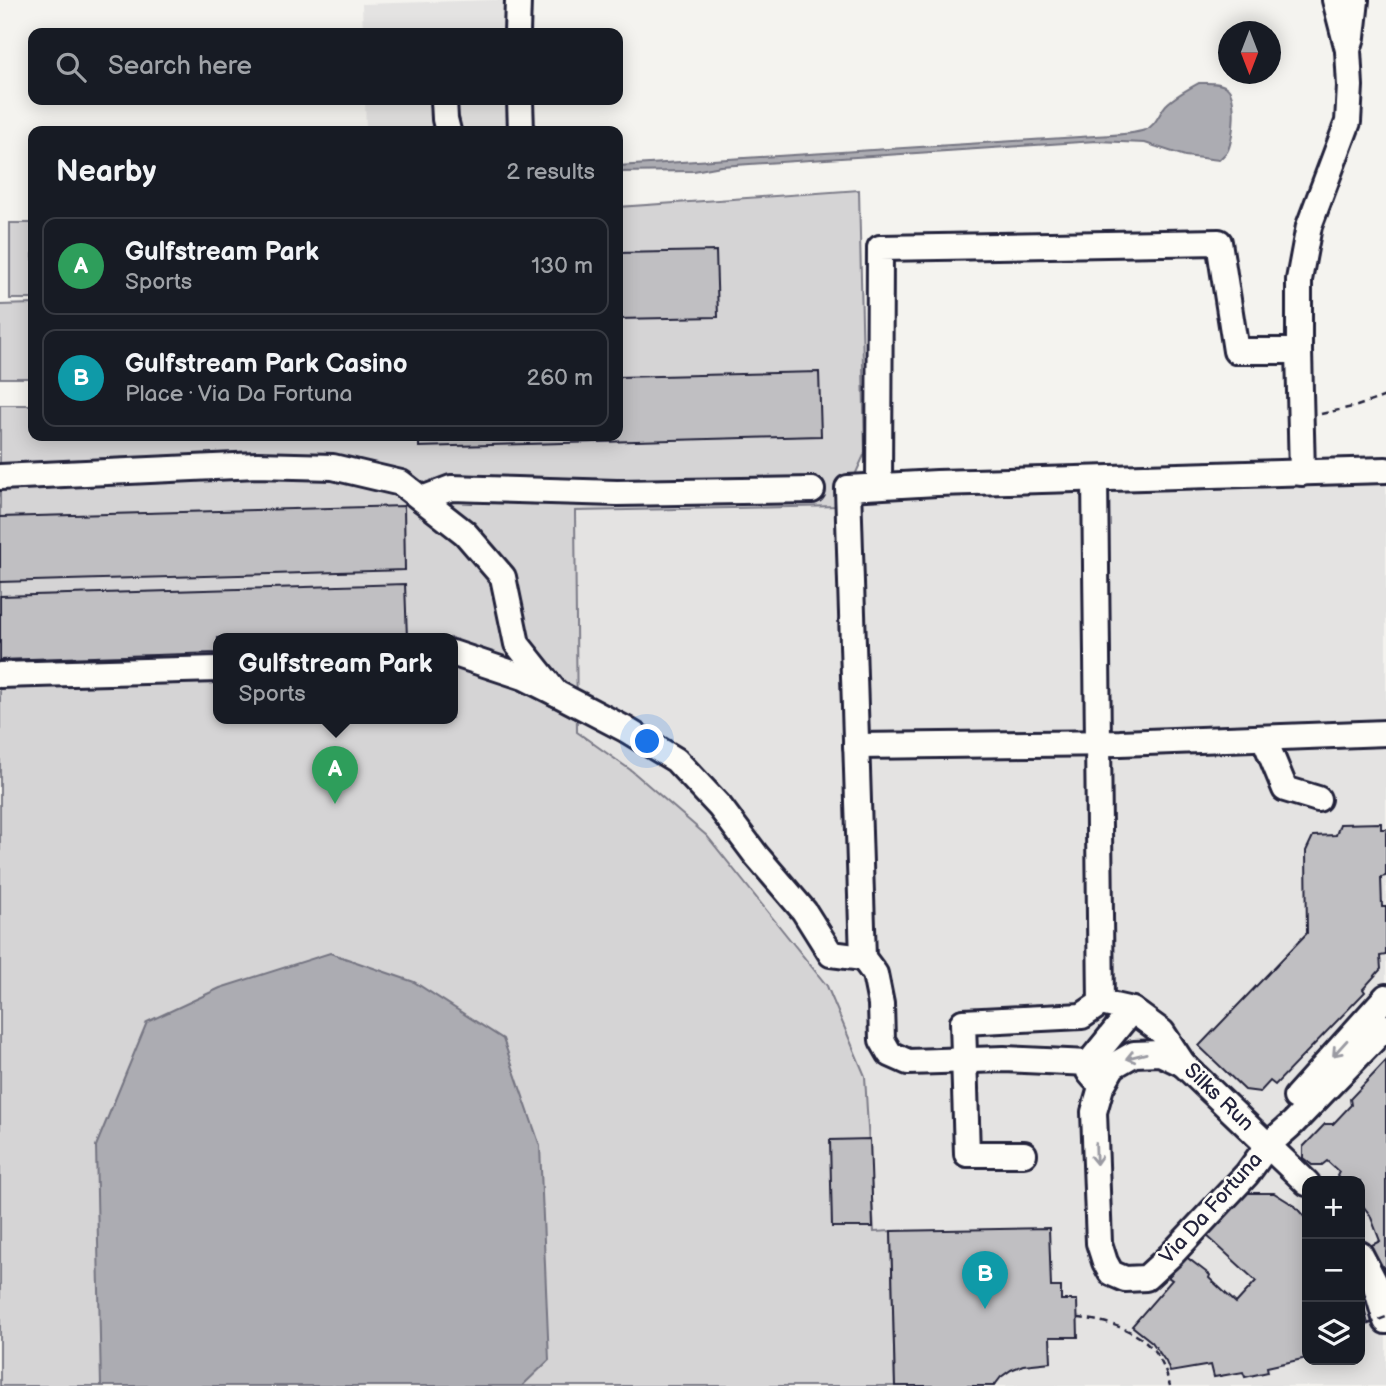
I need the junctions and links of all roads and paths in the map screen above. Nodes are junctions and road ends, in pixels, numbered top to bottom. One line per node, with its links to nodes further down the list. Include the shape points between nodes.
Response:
1 (518, 0): 4 (street)
2 (1335, 0): 5 (street)
3 (1356, 0): 5 (street)
4 (517, 28)
5 (1348, 50): 10 (street, via 1348,122 1309,226 1298,280)
6 (444, 105): 8 (street)
7 (520, 105): 9 (street)
8 (447, 126)
9 (521, 126)
10 (1298, 351): 12 (street); 17 (street, via 1236,351 1219,242 880,248)
11 (1386, 396): 12 (path)
12 (1301, 418): 14 (street)
13 (1386, 470): 14 (street)
14 (1302, 473): 16 (street)
15 (0, 477): 19 (street, via 257,465 333,467 401,483)
16 (1095, 479): 17 (street); 26 (street)
17 (879, 486): 27 (street, via 848,488)
18 (812, 490): 19 (street, via 617,493 451,488)
19 (422, 499): 23 (street, via 465,533 503,577 517,644)
20 (458, 655): 23 (street)
21 (213, 669): 22 (street)
22 (0, 675)
23 (556, 692): 29 (street, via 676,760 804,911 831,954)
24 (1386, 733): 25 (street)
25 (1264, 738): 26 (street); 28 (street, via 1284,789)
26 (1098, 743): 27 (street); 30 (street)
27 (856, 746): 29 (street)
28 (1318, 799)
29 (863, 958): 35 (street, via 875,974 882,1041 890,1054 908,1062)
30 (1101, 1003): 31 (street); 33 (street, via 1082,1016)
31 (1132, 1010): 36 (street); 37 (street, Silks Run, via 1162,1032)
32 (1383, 1014): 39 (street, Via Da Fortuna, via 1293,1123)
33 (1014, 1019): 34 (street); 35 (street, via 963,1022)
34 (1015, 1059): 35 (street); 36 (street)
35 (964, 1060): 40 (street, via 967,1154)
36 (1089, 1063): 38 (street, via 1089,1072)
37 (1183, 1064): 38 (street, Via Da Fortuna, one-way to 38, via 1160,1053 1134,1054 1113,1066); 39 (street, Silks Run)
38 (1101, 1087): 39 (street, Via Da Fortuna, one-way to 39, via 1094,1112 1099,1243 1111,1273 1125,1279 1146,1278 1171,1255)
39 (1268, 1145): 41 (street, Silks Run)
40 (1024, 1154)
41 (1302, 1178)
42 (1365, 1264): 44 (street, via 1375,1283)
43 (1078, 1318): 45 (path, via 1126,1330 1147,1343 1165,1367)
44 (1380, 1321)
45 (1170, 1386)

